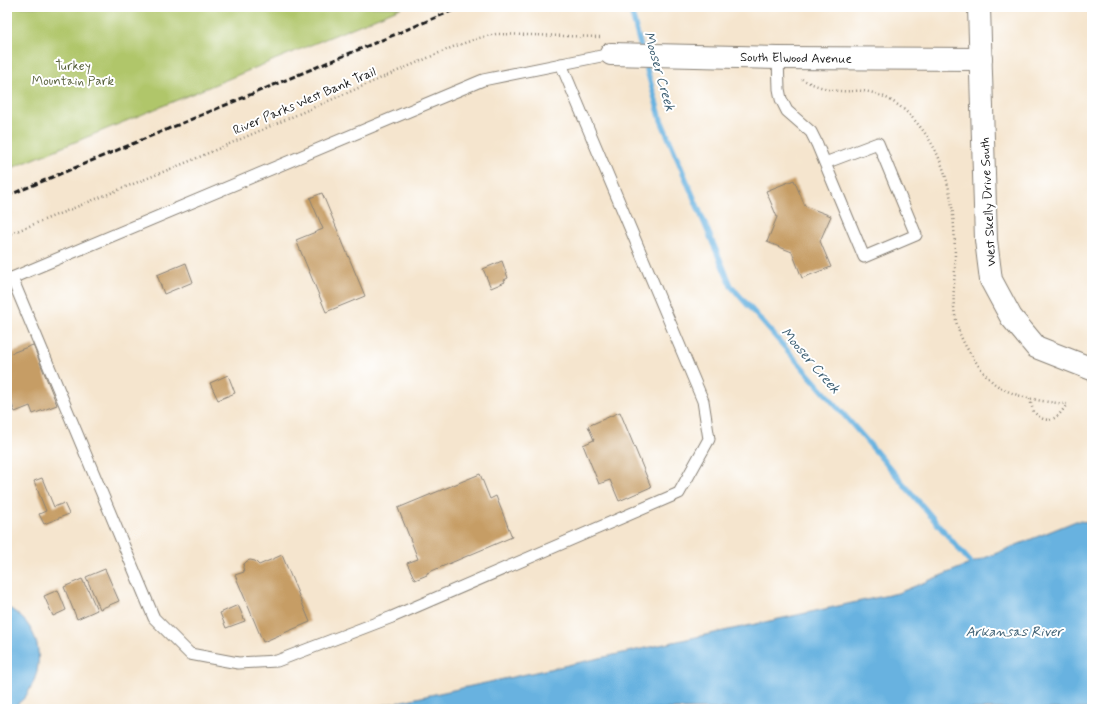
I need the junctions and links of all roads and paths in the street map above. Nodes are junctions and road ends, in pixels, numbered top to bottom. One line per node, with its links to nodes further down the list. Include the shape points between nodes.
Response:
1 (980, 7): 4 (street, West Skelly Drive South)
2 (608, 45): 3 (street, South Elwood Avenue); 5 (lane); 7 (path, River Parks West Bank Trail, via 496,34 479,38)
3 (778, 58): 4 (street, South Elwood Avenue); 6 (lane, via 781,99 787,111 811,132)
4 (981, 58): 9 (street, West Skelly Drive South, via 986,240 991,280 1011,317 1036,347)
5 (561, 64): 8 (lane, via 483,80); 8 (lane, via 703,400 709,439 679,493 349,634 277,662 238,663 190,654 154,618)
6 (825, 163): 6 (lane, via 878,143 916,235 864,256)
7 (7, 235)
8 (10, 279)
9 (1092, 369)
10 (1067, 404): 10 (path, via 1044,402 1030,399 1034,412 1049,420 1059,416)

